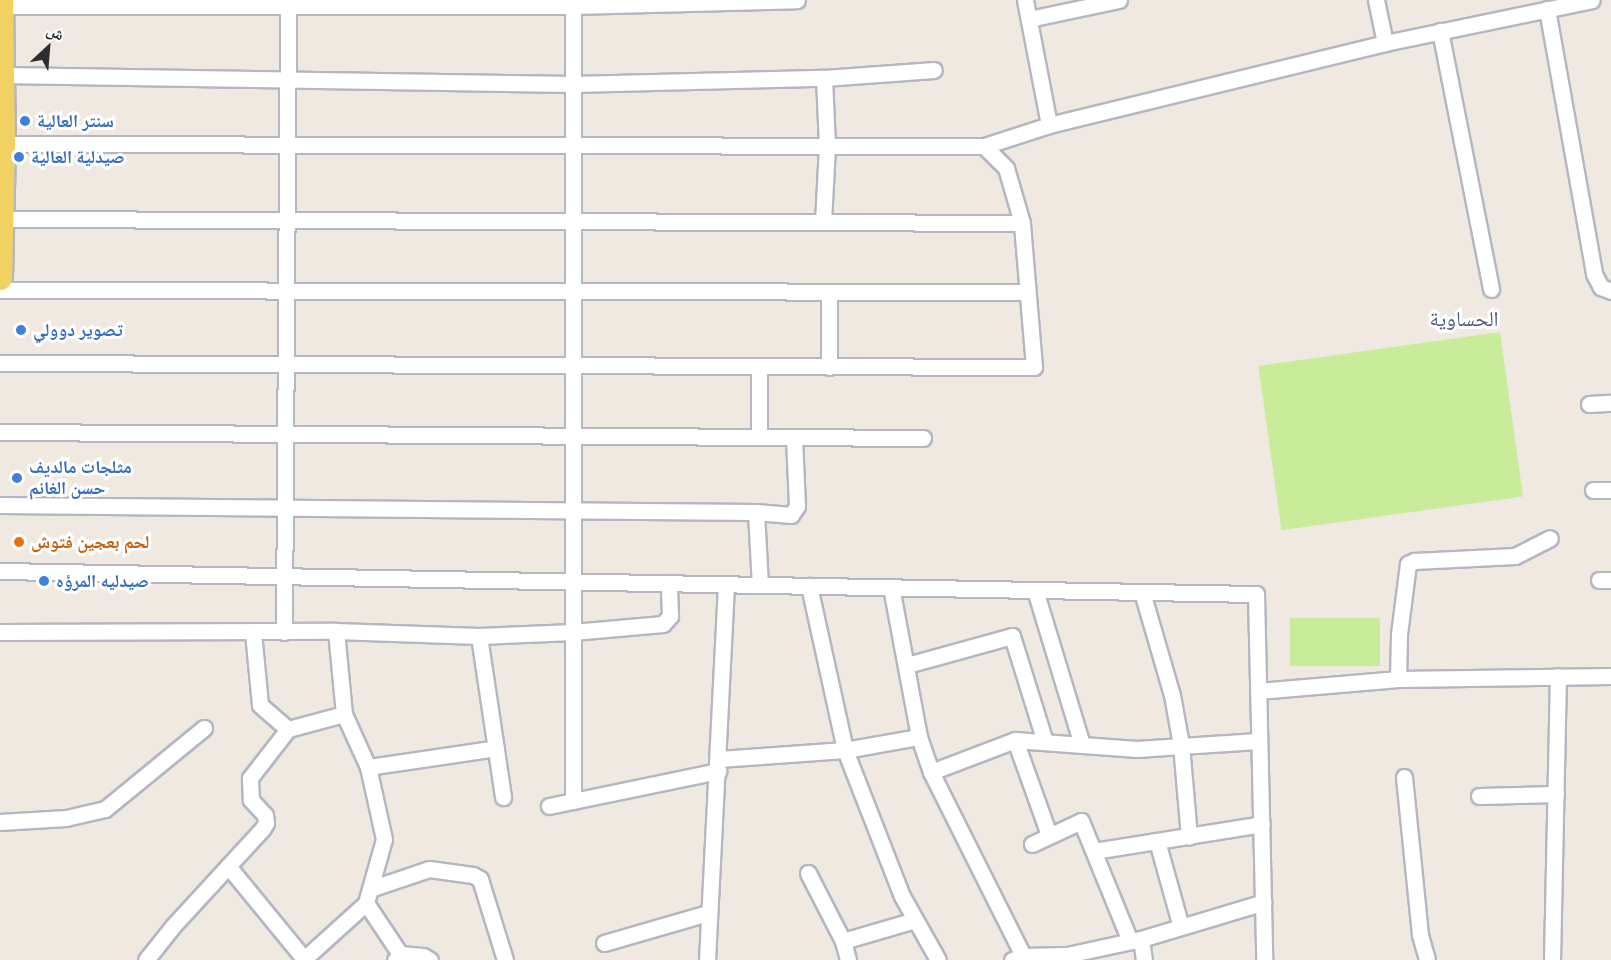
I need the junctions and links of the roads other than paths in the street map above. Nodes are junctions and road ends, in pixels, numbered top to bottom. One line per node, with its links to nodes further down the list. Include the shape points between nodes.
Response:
1 (797, 0): 8 (street)
2 (1025, 0): 10 (street)
3 (1119, 0): 10 (street)
4 (1376, 0): 12 (street)
5 (1592, 0): 9 (street)
6 (2, 3): 7 (street); 14 (main road)
7 (288, 3): 8 (street); 16 (street)
8 (573, 3): 17 (street)
9 (1547, 9): 11 (street); 34 (street, via 1594,274 1600,287)
10 (1029, 19): 18 (street)
11 (1440, 31): 12 (street); 30 (street)
12 (1385, 43): 18 (street)
13 (934, 70): 15 (street)
14 (3, 75): 16 (street); 19 (main road)
15 (824, 78): 17 (street); 22 (street)
16 (287, 79): 17 (street); 20 (street)
17 (573, 84): 21 (street)
18 (1049, 125): 23 (street)
19 (2, 144): 20 (street); 24 (main road)
20 (287, 145): 21 (street); 25 (street)
21 (573, 145): 22 (street); 26 (street)
22 (827, 146): 23 (street); 27 (street)
23 (984, 146): 28 (street, via 1006,168)
24 (2, 219): 25 (street); 29 (main road)
25 (286, 219): 26 (street); 32 (street)
26 (573, 221): 27 (street); 33 (street)
27 (823, 222): 28 (street)
28 (1022, 223): 36 (street)
29 (0, 278)
30 (1491, 289)
31 (0, 290): 32 (street)
32 (286, 291): 33 (street); 38 (street)
33 (573, 291): 35 (street); 39 (street)
34 (1611, 291)
35 (829, 292): 36 (street); 41 (street)
36 (1028, 292): 41 (street, via 1034,367)
37 (0, 363): 38 (street)
38 (286, 364): 39 (street); 45 (street)
39 (573, 366): 40 (street); 46 (street)
40 (759, 367): 41 (street); 47 (street)
41 (829, 367)
42 (1611, 403): 43 (street)
43 (1589, 404)
44 (0, 432): 45 (street)
45 (285, 434): 46 (street); 53 (street)
46 (573, 435): 47 (street); 54 (street)
47 (759, 436): 48 (street)
48 (794, 436): 49 (street); 55 (street, via 797,506 791,515)
49 (923, 438)
50 (1593, 490): 51 (street)
51 (1611, 490)
52 (0, 505): 53 (street)
53 (285, 508): 54 (street); 58 (street)
54 (573, 510): 55 (street); 59 (street)
55 (756, 512): 62 (street)
56 (1550, 538): 76 (street, via 1515,556 1408,564)
57 (0, 571): 58 (street)
58 (285, 577): 59 (street); 69 (street)
59 (573, 582): 60 (street); 71 (street)
60 (669, 583): 61 (street); 71 (street, via 670,616 663,624)
61 (726, 584): 62 (street); 89 (street)
62 (759, 585): 63 (street)
63 (809, 586): 64 (street); 88 (street)
64 (891, 587): 65 (street); 73 (street)
65 (1035, 590): 66 (street); 85 (street)
66 (1142, 592): 77 (street, via 1256,594); 86 (street, via 1172,695)
67 (0, 632): 68 (street)
68 (253, 632): 69 (street); 80 (street, via 260,705)
69 (284, 632): 70 (street)
70 (336, 632): 72 (street); 78 (street)
71 (573, 632): 72 (street); 96 (street)
72 (479, 636): 87 (street)
73 (907, 665): 81 (street); 84 (street, via 1012,636)
74 (1558, 676): 75 (street); 76 (street); 93 (street)
75 (1611, 676)
76 (1398, 679): 77 (street)
77 (1258, 691): 83 (street)
78 (344, 714): 80 (street); 90 (street)
79 (204, 728): 98 (street, via 105,809 66,818)
80 (288, 729): 105 (street, via 250,778 251,800 265,815 266,823)
81 (919, 737): 88 (street); 91 (street)
82 (1015, 740): 84 (street); 91 (street); 100 (street)
83 (1257, 741): 86 (street); 99 (street)
84 (1045, 742): 85 (street)
85 (1082, 745): 86 (street, via 1137,749)
86 (1181, 745): 101 (street)
87 (496, 748): 90 (street); 95 (street)
88 (845, 750): 89 (street); 110 (street)
89 (718, 765): 96 (street); 109 (street)
90 (368, 767): 107 (street, via 384,839)
91 (931, 772): 116 (street)
92 (1404, 777): 127 (street, via 1420,935)
93 (1556, 794): 94 (street); 128 (street)
94 (1479, 796)
95 (503, 797)
96 (573, 801): 97 (street)
97 (549, 806)
98 (0, 822)
99 (1262, 824): 101 (street); 108 (street)
100 (1049, 835): 103 (street); 104 (street, via 1081,821)
101 (1189, 837): 102 (street)
102 (1157, 841): 104 (street); 111 (street)
103 (1032, 844)
104 (1094, 851): 112 (street)
105 (228, 866): 118 (street); 119 (street)
106 (808, 873): 113 (street)
107 (368, 896): 115 (street); 118 (street); 121 (street, via 429,869 473,875 480,879)
108 (1264, 902): 111 (street); 126 (street)
109 (708, 914): 114 (street); 122 (street)
110 (915, 920): 113 (street); 124 (street)
111 (1181, 927): 112 (street)
112 (1135, 940): 117 (street); 125 (street)
113 (843, 941): 123 (street)
114 (604, 943)
115 (397, 957): 120 (street, via 423,956)
116 (1018, 958): 117 (street)
117 (1068, 958)
118 (304, 959)
119 (146, 960)
120 (430, 960)
121 (505, 960)
122 (707, 960)
123 (848, 960)
124 (938, 960)
125 (1144, 960)
126 (1264, 960)
127 (1427, 960)
128 (1552, 960)

